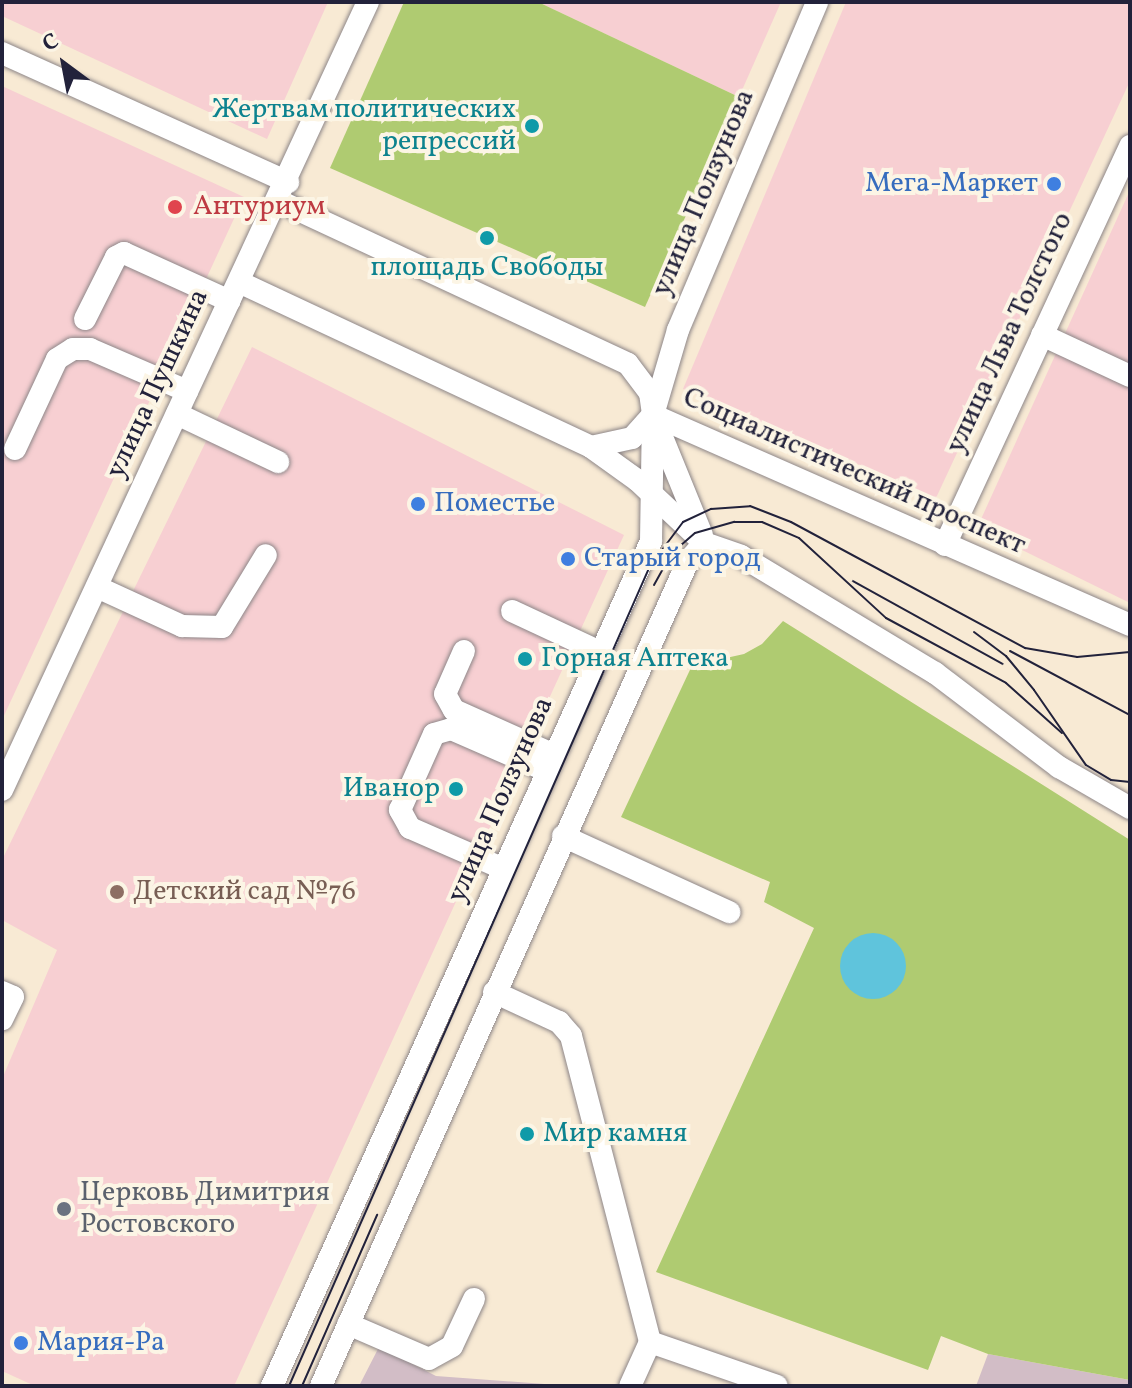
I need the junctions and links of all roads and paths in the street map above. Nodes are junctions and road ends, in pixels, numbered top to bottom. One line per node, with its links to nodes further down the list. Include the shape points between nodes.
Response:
1 (368, 2): 5 (street, улица Пушкина)
2 (817, 2): 12 (street, улица Ползунова, via 678,330)
3 (2, 53): 5 (street, Социалистический проспект)
4 (1130, 146): 8 (street, улица Льва Толстого)
5 (283, 191): 6 (street, улица Пушкина); 12 (street, Социалистический проспект, via 628,364 650,393)
6 (235, 292): 7 (street, via 124,253 116,257); 10 (street, улица Пушкина); 13 (street)
7 (85, 319)
8 (1042, 335): 9 (street); 18 (street, улица Льва Толстого)
9 (1130, 376)
10 (187, 391): 11 (street, улица Пушкина); 14 (street, via 90,349 73,349 57,359)
11 (177, 414): 15 (street); 20 (street, улица Пушкина)
12 (653, 415): 13 (street, via 632,438); 16 (street, улица Ползунова); 17 (street); 18 (street, Социалистический проспект)
13 (591, 447): 16 (street)
14 (15, 449)
15 (278, 462)
16 (651, 494): 17 (street); 24 (street, улица Ползунова, via 651,541)
17 (704, 543): 27 (street, via 728,549 935,673 1059,767); 28 (street, via 688,561)
18 (945, 545): 22 (street, Социалистический проспект)
19 (266, 555): 20 (street, via 222,627 182,626)
20 (97, 587): 26 (street, улица Пушкина)
21 (512, 611): 24 (street)
22 (1130, 625)
23 (464, 651): 25 (street, via 445,694 454,710)
24 (600, 652): 25 (street, улица Ползунова)
25 (551, 763): 29 (street, улица Ползунова); 29 (street, via 451,729 434,734 400,810 410,828)
26 (2, 790)
27 (1130, 808)
28 (563, 836): 30 (street); 32 (street)
29 (504, 869): 37 (street, улица Ползунова)
30 (729, 912)
31 (2, 992): 33 (street, via 13,997)
32 (494, 992): 35 (street); 36 (street, via 559,1022 571,1036)
33 (2, 1020)
34 (474, 1299): 35 (street, via 452,1346 429,1359)
35 (348, 1324): 38 (street)
36 (650, 1342): 39 (street); 40 (street)
37 (272, 1386)
38 (321, 1386)
39 (630, 1386)
40 (777, 1386)

